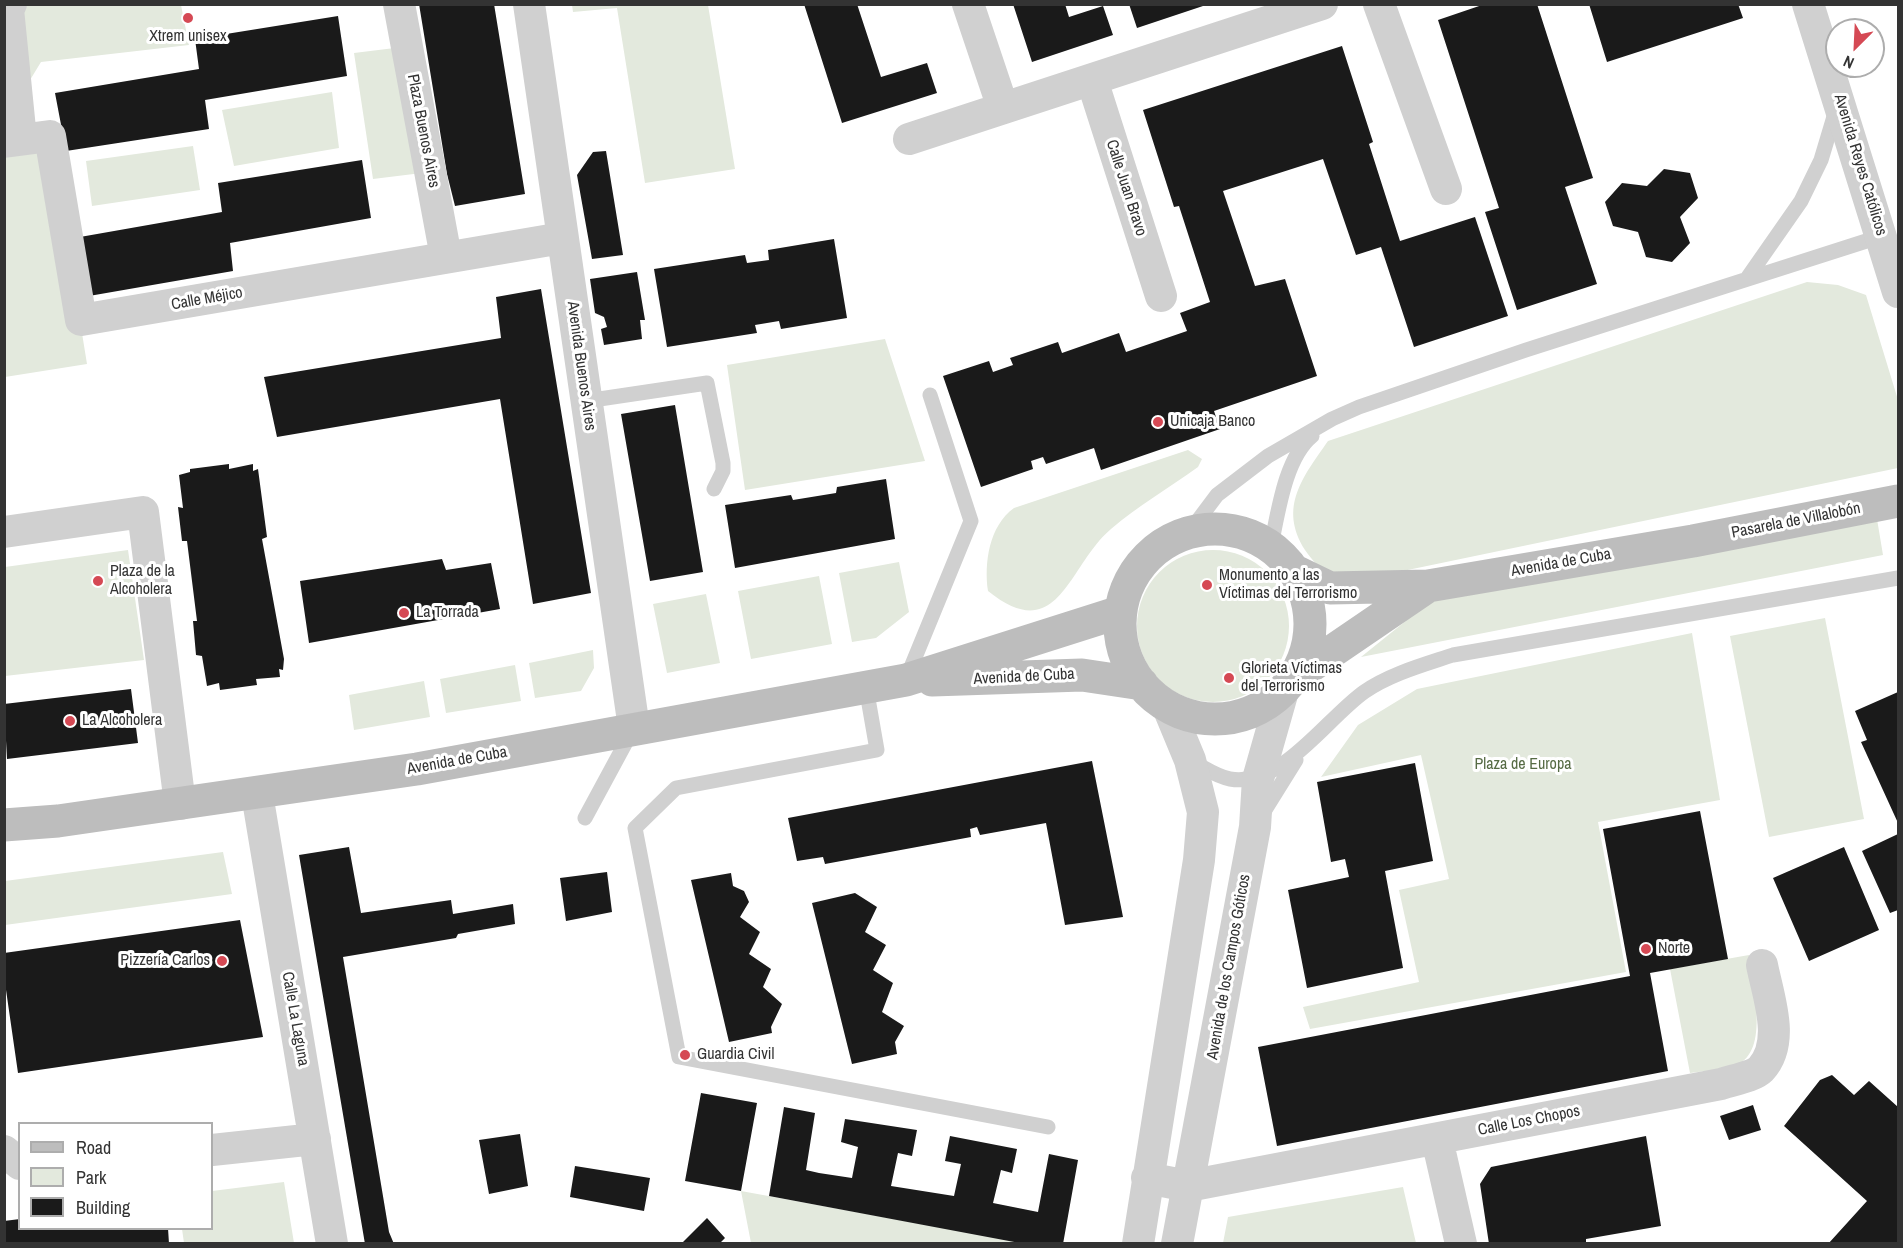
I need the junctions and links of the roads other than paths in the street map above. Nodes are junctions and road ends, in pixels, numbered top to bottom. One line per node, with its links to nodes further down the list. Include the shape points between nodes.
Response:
1 (11, 4): 13 (street, via 8,9)
2 (399, 4): 17 (street, Plaza Buenos Aires)
3 (529, 4): 16 (street, Avenida Buenos Aires)
4 (968, 4): 11 (street)
5 (1323, 4): 8 (street)
6 (1379, 4): 14 (street)
7 (1808, 4): 10 (street, Avenida Reyes Católicos)
8 (1281, 11): 9 (street)
9 (1092, 80): 11 (street); 20 (street, Calle Juan Bravo)
10 (1839, 98): 15 (street, Avenida Reyes Católicos); 18 (lane, via 1821,160 1801,201)
11 (1003, 108): 12 (street)
12 (909, 139)
13 (13, 141): 17 (street, Calle Méjico, via 50,136 81,320)
14 (1446, 189)
15 (1882, 236): 18 (lane); 19 (street, Avenida Reyes Católicos)
16 (562, 238): 17 (street, Calle Méjico); 22 (street, Avenida Buenos Aires)
17 (446, 257)
18 (1748, 278): 23 (lane, via 1457,372)
19 (1899, 292)
20 (1161, 296)
21 (930, 395): 34 (lane, via 971,520)
22 (586, 401): 24 (lane, via 706,383 723,463); 39 (street, Avenida Buenos Aires)
23 (1332, 419): 26 (lane, via 1268,456 1217,495); 29 (lane, via 1304,443 1289,473)
24 (714, 489)
25 (1899, 501): 28 (street, Pasarela de Villalobón)
26 (1190, 531): 29 (street, via 1227,529 1254,536); 33 (street, via 1169,540 1138,567)
27 (4, 532): 44 (street, via 142,512)
28 (1693, 541): 32 (street, Avenida de Cuba)
29 (1271, 546): 30 (street)
30 (1294, 571): 32 (street, Avenida de Cuba, via 1330,588); 36 (street, via 1305,592 1311,618 1307,650)
31 (1899, 578): 40 (lane, via 1453,655 1411,669 1366,691 1334,715)
32 (1428, 586): 36 (street, Avenida de Cuba)
33 (1120, 612): 34 (street, Avenida de Cuba); 35 (street, via 1124,651)
34 (906, 680): 35 (street, Avenida de Cuba, via 1082,675); 37 (street, Avenida de Cuba)
35 (1142, 684): 38 (street)
36 (1289, 684): 38 (street, via 1269,703 1244,715 1194,717); 42 (street, Avenida de los Campos Góticos)
37 (866, 687): 39 (street, Avenida de Cuba); 49 (lane, via 878,750 676,788 635,828 679,1058)
38 (1168, 707): 41 (street)
39 (634, 728): 43 (street, Avenida de Cuba); 45 (lane)
40 (1306, 745): 42 (lane); 47 (lane)
41 (1190, 760): 42 (lane, via 1232,780); 55 (street, via 1203,812 1199,860)
42 (1258, 779): 47 (street, Avenida de los Campos Góticos)
43 (257, 794): 44 (street, Avenida de Cuba); 50 (street, Calle La Laguna)
44 (180, 804): 46 (street, Avenida de Cuba)
45 (585, 818)
46 (4, 825)
47 (1255, 827): 56 (street, Avenida de los Campos Góticos)
48 (1762, 965): 51 (street, Calle Los Chopos, via 1774,1028 1771,1052 1759,1071 1721,1084)
49 (1048, 1127)
50 (315, 1139): 52 (street); 57 (street, Calle La Laguna)
51 (1437, 1139): 56 (street, Calle Los Chopos); 60 (street)
52 (213, 1150)
53 (4, 1151): 54 (street)
54 (18, 1162)
55 (1148, 1178): 56 (street); 58 (street)
56 (1188, 1186): 59 (street, Avenida de los Campos Góticos)
57 (332, 1244)
58 (1138, 1244)
59 (1177, 1244)
60 (1461, 1244)

